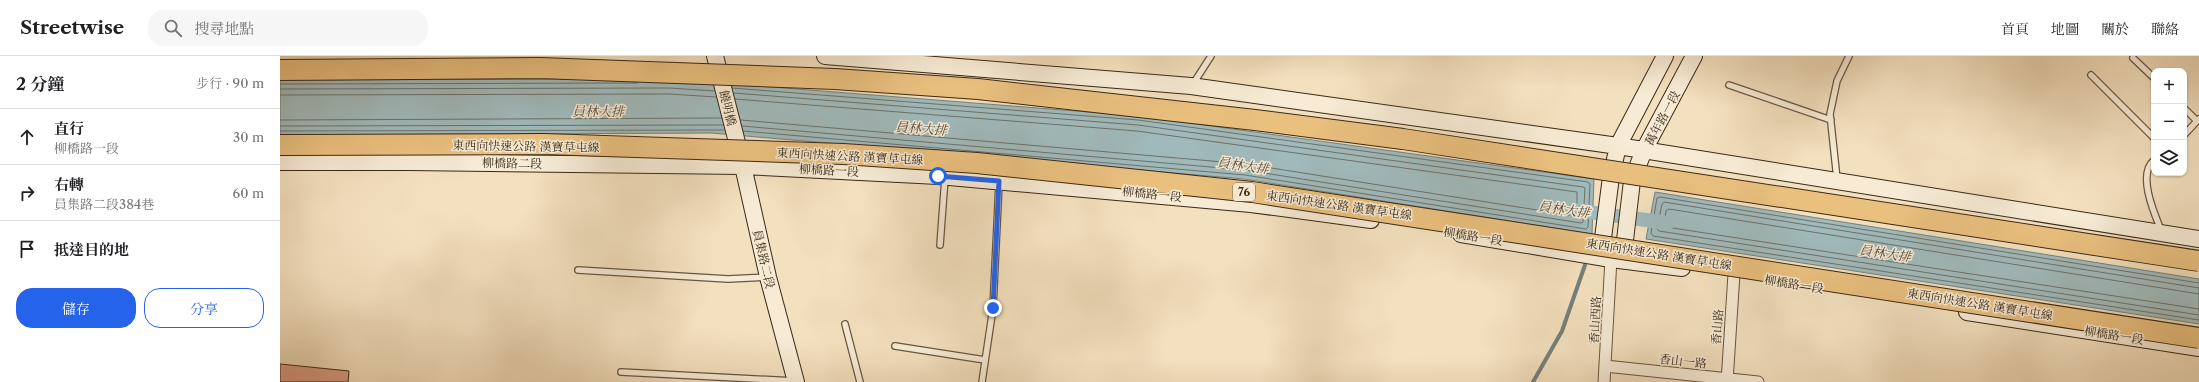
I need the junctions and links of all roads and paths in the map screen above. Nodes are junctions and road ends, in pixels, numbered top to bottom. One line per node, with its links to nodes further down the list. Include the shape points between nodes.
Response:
1 (715, 56): 18 (main road, 饒明橋)
2 (825, 56): 12 (main road, via 941,62)
3 (1211, 56): 12 (lane)
4 (1665, 56): 20 (main road)
5 (1694, 56): 21 (main road, 萬年路一段)
6 (1848, 56): 14 (lane, via 1837,81)
7 (2133, 58): 10 (lane)
8 (280, 70): 32 (highway, bridge, via 540,68 819,79 978,89 1403,139)
9 (2091, 75): 17 (lane)
10 (2151, 75)
11 (1729, 85): 14 (lane)
12 (1191, 86): 20 (main road)
13 (2187, 111): 15 (lane)
14 (1831, 120): 27 (lane)
15 (2198, 120): 16 (lane)
16 (2187, 132)
17 (2151, 135)
18 (736, 136): 24 (main road, 員集路二段)
19 (280, 146): 37 (highway, 東西向快速公路 漢寶草屯線 / 76, bridge, via 544,144 843,154 977,163 1275,196)
20 (1618, 146): 21 (main road); 31 (main road, via 1611,177 1604,238)
21 (1644, 150): 27 (main road); 31 (main road, 萬年路一段, via 1632,181 1625,240)
22 (280, 162): 24 (main road, 柳橋路二段)
23 (2151, 162): 28 (lane, via 2147,173 2150,204)
24 (743, 166): 25 (main road, 柳橋路一段); 35 (main road, 員集路二段)
25 (945, 176): 26 (main road, 柳橋路一段); 30 (lane)
26 (999, 181): 31 (main road, 柳橋路一段, via 1251,204 1394,223); 40 (lane, via 993,308)
27 (1837, 181): 28 (main road)
28 (2162, 232): 29 (main road)
29 (2199, 239)
30 (940, 246)
31 (1611, 259): 34 (main road, 柳橋路一段); 41 (street, 香山西路)
32 (2199, 260)
33 (578, 270): 35 (lane, via 728,279)
34 (1734, 274): 39 (main road, 柳橋路一段); 43 (street, 香山路)
35 (768, 277): 44 (main road, 員集路二段)
36 (845, 324): 45 (lane)
37 (2199, 338)
38 (895, 346): 40 (lane)
39 (2199, 348)
40 (985, 360): 46 (lane)
41 (1605, 366): 43 (street, 香山一路); 47 (street, 香山西路)
42 (621, 372): 44 (lane)
43 (1727, 380): 48 (street, 香山一路)
44 (796, 382)
45 (860, 382)
46 (982, 382)
47 (1604, 382)
48 (1758, 382)

